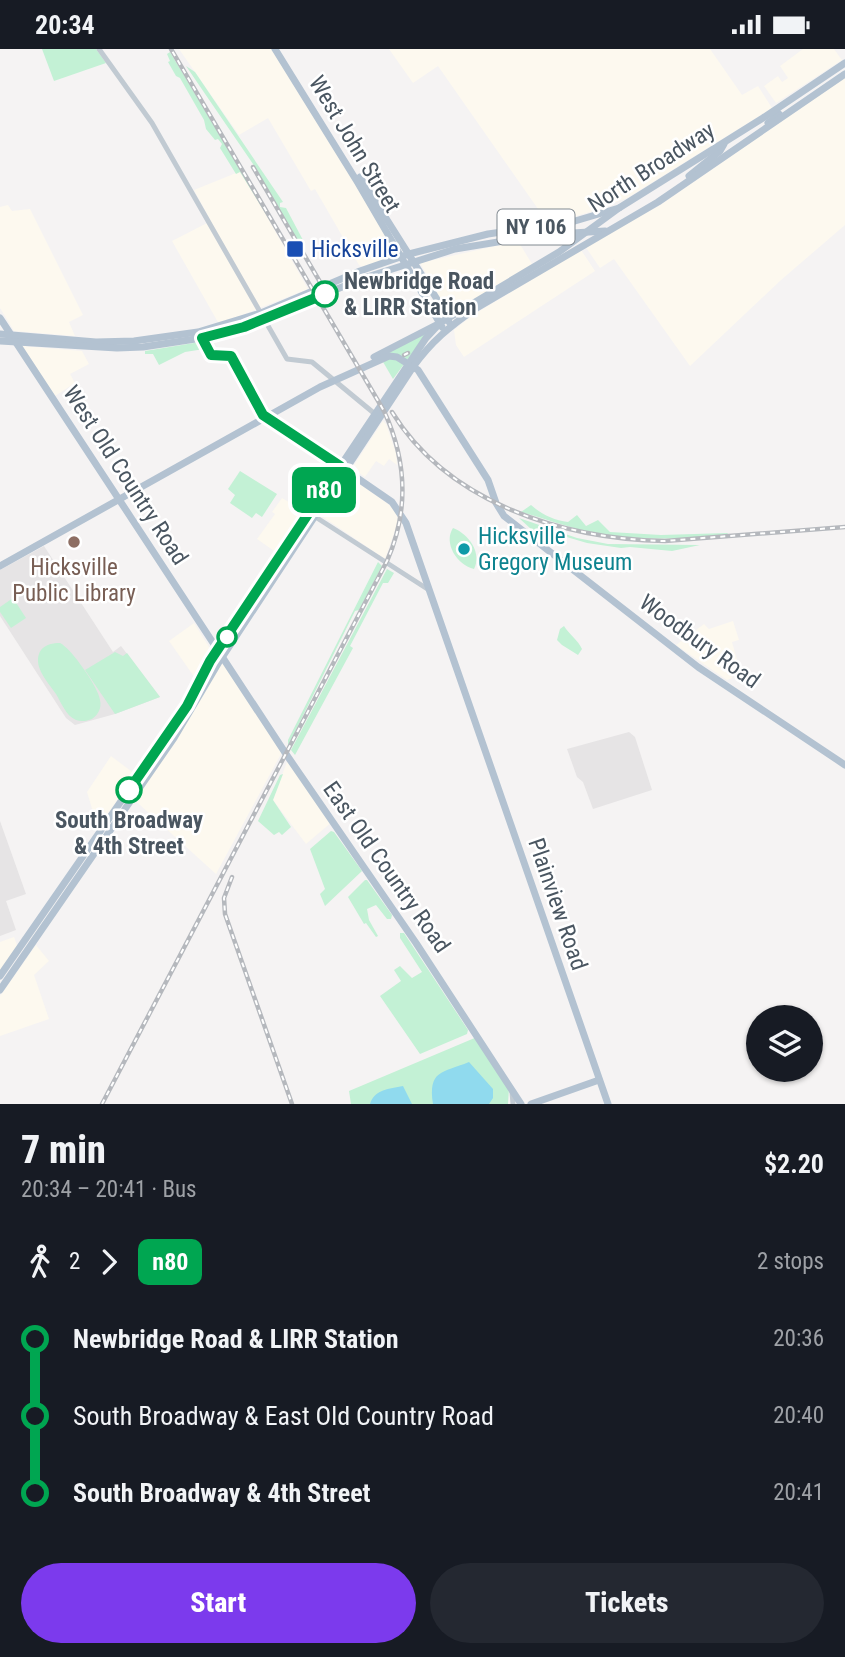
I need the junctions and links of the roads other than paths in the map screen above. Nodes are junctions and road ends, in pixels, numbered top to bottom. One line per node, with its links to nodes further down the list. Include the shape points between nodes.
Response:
1 (99, 49): 20 (street, via 152,123)
2 (278, 49): 6 (main road, West John Street); 8 (main road, West John Street)
3 (845, 62): 7 (main road, North Broadway / NY 106)
4 (845, 74): 9 (main road, North Broadway / NY 106)
5 (779, 114): 9 (main road)
6 (330, 138): 8 (main road); 14 (main road, West John Street)
7 (727, 141): 10 (main road); 11 (main road, North Broadway / NY 106)
8 (340, 145): 14 (main road, West John Street)
9 (744, 145): 12 (main road, North Broadway / NY 106)
10 (689, 176)
11 (619, 208): 13 (main road, North Broadway); 14 (main road, NY 106, via 574,221 488,234)
12 (609, 230): 13 (main road, NY 106); 22 (main road, North Broadway)
13 (586, 232): 15 (main road, NY 106, via 480,244); 22 (main road, North Broadway)
14 (405, 258): 15 (main road, West John Street); 16 (main road, NY 106); 17 (main road, NY 106); 22 (main road, West John Street)
15 (413, 261): 22 (main road, West John Street)
16 (355, 273): 17 (main road); 18 (main road, NY 106)
17 (333, 291): 19 (main road, NY 106)
18 (311, 292): 19 (main road); 20 (main road, NY 106)
19 (297, 305): 20 (main road, NY 106)
20 (262, 316): 28 (main road, NY 106, via 208,337); 30 (street, via 286,359 312,362)
21 (0, 319): 24 (main road, West Old Country Road)
22 (445, 325): 29 (main road); 30 (main road, via 423,330)
23 (0, 334): 24 (main road, NY 106)
24 (9, 334): 26 (main road, West Old Country Road); 27 (main road, NY 106)
25 (0, 341): 26 (main road, NY 106)
26 (15, 343): 27 (main road, NY 106); 33 (main road, West Old Country Road)
27 (89, 344): 28 (main road, NY 106); 28 (main road, NY 106)
28 (134, 344)
29 (411, 365): 30 (main road, via 389,356); 31 (main road); 32 (main road, via 384,414); 38 (main road, Woodbury Road, via 488,480 504,516 698,667)
30 (334, 380): 31 (street); 33 (main road)
31 (375, 414): 32 (main road)
32 (342, 468): 34 (main road); 36 (main road, Plainview Road, via 400,511)
33 (119, 500): 35 (main road); 37 (main road, West Old Country Road)
34 (312, 515): 36 (street); 37 (main road)
35 (0, 566)
36 (429, 590): 42 (main road, Plainview Road)
37 (221, 652): 39 (main road); 43 (main road, East Old Country Road)
38 (845, 765)
39 (118, 813): 40 (main road); 41 (main road)
40 (0, 976)
41 (0, 990)
42 (599, 1080): 46 (main road); 47 (main road, Plainview Road)
43 (511, 1089): 44 (street); 45 (main road, East Old Country Road)
44 (513, 1104)
45 (521, 1104)
46 (531, 1104)
47 (608, 1104)

